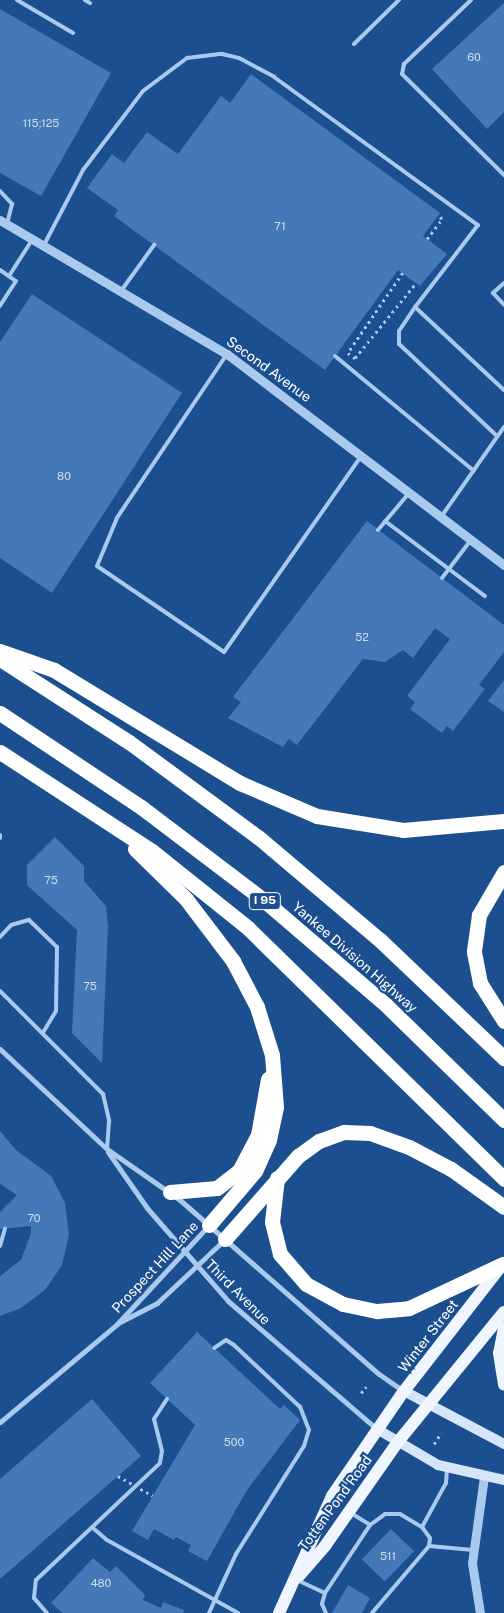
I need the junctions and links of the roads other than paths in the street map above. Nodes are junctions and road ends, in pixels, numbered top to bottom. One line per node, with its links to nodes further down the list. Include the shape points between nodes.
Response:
1 (17, 0): 6 (lane)
2 (85, 0): 5 (lane)
3 (399, 0): 7 (lane)
4 (471, 0): 8 (lane, via 404,64 402,74)
5 (90, 3)
6 (73, 33)
7 (354, 44)
8 (504, 175)
9 (0, 192): 10 (lane, via 12,204)
10 (4, 222): 11 (street, Second Avenue)
11 (33, 238): 13 (street, Second Avenue); 15 (lane)
12 (154, 244): 17 (lane)
13 (44, 245): 17 (street, Second Avenue); 20 (lane, via 83,170 143,91 187,58 222,54 239,58 274,77 478,225)
14 (0, 270): 15 (lane)
15 (9, 276): 18 (lane, via 16,281)
16 (504, 283): 19 (lane, via 492,293)
17 (121, 291): 21 (street, Second Avenue)
18 (0, 306)
19 (504, 306)
20 (415, 307): 23 (lane); 25 (lane, via 400,331 399,344)
21 (227, 354): 26 (street, Second Avenue); 26 (lane, via 116,518 97,566 224,652)
22 (335, 356): 27 (lane)
23 (504, 390)
24 (504, 427): 25 (lane)
25 (498, 436): 27 (lane)
26 (362, 456): 28 (street, Second Avenue)
27 (474, 471): 29 (lane)
28 (409, 492): 29 (street, Second Avenue); 30 (lane)
29 (441, 517): 32 (street, Second Avenue)
30 (385, 521): 31 (lane); 34 (lane)
31 (378, 530)
32 (471, 540): 33 (street, Second Avenue); 34 (lane)
33 (504, 565)
34 (449, 569): 35 (lane); 36 (lane)
35 (442, 578)
36 (484, 596)
37 (0, 651): 41 (highway, via 54,670 240,783 317,816 403,830)
38 (0, 659): 50 (highway, Yankee Division Highway, via 129,742 258,837 382,941)
39 (0, 713): 51 (highway, Yankee Division Highway / I 95, via 141,807 266,902 386,1005)
40 (0, 752): 42 (highway)
41 (504, 821)
42 (110, 825): 49 (highway, via 178,890 218,940 257,1007); 54 (highway, via 152,851 267,944)
43 (504, 872): 46 (highway, via 479,915 474,952 480,983)
44 (0, 937): 47 (lane, via 11,925 29,920 57,946 56,1011)
45 (0, 991): 47 (lane)
46 (504, 1021)
47 (43, 1033): 52 (lane, via 104,1094 109,1121)
48 (0, 1049): 52 (street, Third Avenue)
49 (272, 1055): 55 (highway, via 261,1126 242,1167 216,1188); 57 (highway, via 276,1107 267,1145 252,1175)
50 (504, 1058)
51 (504, 1120)
52 (107, 1150): 55 (street, Third Avenue); 61 (street, Third Avenue, via 147,1208)
53 (277, 1178): 56 (highway, via 319,1142 335,1134 362,1132 388,1138 429,1157); 59 (highway); 62 (highway, via 272,1222 280,1254 306,1284 343,1304 377,1311 409,1308)
54 (504, 1178)
55 (170, 1192): 57 (street, Third Avenue)
56 (504, 1207)
57 (209, 1225): 59 (street, Third Avenue); 61 (street, Prospect Hill Lane)
58 (5, 1229): 60 (lane)
59 (225, 1239): 63 (street, Prospect Hill Lane); 69 (street, Third Avenue, via 379,1374)
60 (0, 1246)
61 (185, 1252): 63 (street, Third Avenue); 65 (street, Prospect Hill Lane)
62 (504, 1264): 69 (main road, Winter Street)
63 (198, 1268): 65 (street, Prospect Hill Lane, via 150,1308); 73 (street, Third Avenue, via 242,1314)
64 (504, 1312): 71 (main road)
65 (116, 1324): 72 (street, Prospect Hill Lane)
66 (504, 1328): 68 (main road, via 499,1361)
67 (214, 1348): 87 (lane, via 226,1340 234,1345 300,1407 309,1430 304,1446 250,1529)
68 (504, 1386)
69 (404, 1391): 71 (main road); 73 (main road, Winter Street)
70 (167, 1399): 82 (lane, via 154,1419 162,1451 160,1463)
71 (428, 1405): 74 (main road); 75 (main road)
72 (0, 1422)
73 (377, 1429): 74 (main road); 85 (main road, Totten Pond Road, via 321,1515)
74 (397, 1443): 76 (main road); 79 (main road, Totten Pond Road)
75 (504, 1444)
76 (447, 1468): 77 (main road); 81 (lane, via 446,1484)
77 (484, 1477): 78 (main road); 84 (street)
78 (504, 1480)
79 (349, 1511): 80 (lane); 85 (main road, Totten Pond Road)
80 (370, 1525): 81 (lane, via 394,1512); 86 (lane)
81 (422, 1527): 83 (lane, via 430,1538)
82 (93, 1528): 87 (lane, via 107,1540); 88 (lane, via 36,1580 34,1598)
83 (430, 1546): 84 (lane); 93 (lane)
84 (474, 1550): 94 (street, via 473,1581)
85 (295, 1579): 86 (lane); 91 (main road, Totten Pond Road)
86 (325, 1592): 92 (lane, via 322,1604)
87 (215, 1600): 89 (lane); 90 (lane)
88 (47, 1613)
89 (208, 1613)
90 (238, 1613)
91 (279, 1613)
92 (326, 1613)
93 (372, 1613)
94 (480, 1613)

